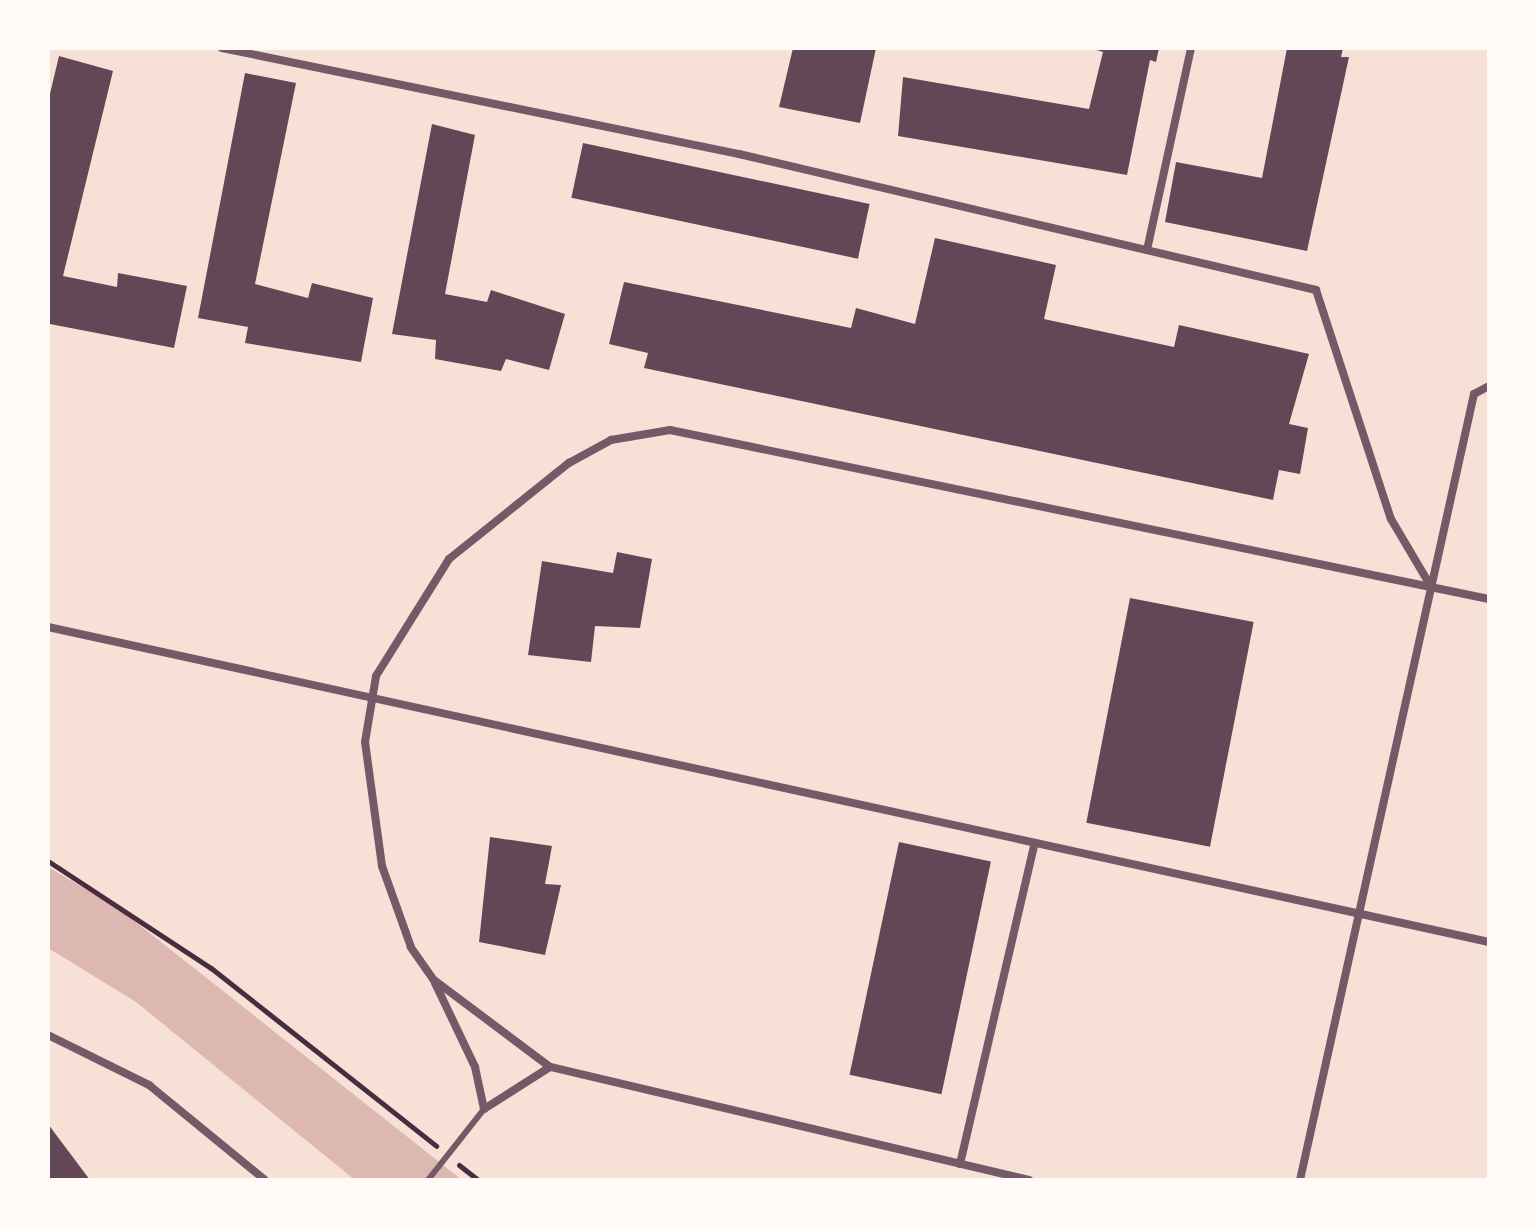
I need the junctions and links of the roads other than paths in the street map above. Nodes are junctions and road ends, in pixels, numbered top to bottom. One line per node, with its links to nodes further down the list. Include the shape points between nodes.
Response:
1 (222, 48): 3 (street, via 739,154)
2 (1191, 48): 3 (street)
3 (1147, 250): 5 (street, via 1316,290 1391,519)
4 (1489, 386): 5 (street, via 1474,394)
5 (1430, 585): 6 (street); 8 (street, via 670,430 611,440 480,528 417,600); 10 (street)
6 (1489, 599)
7 (48, 627): 8 (street)
8 (367, 701): 9 (street); 12 (street, via 366,776 379,852 411,947)
9 (1034, 845): 10 (street); 16 (street)
10 (1358, 914): 11 (street); 20 (street)
11 (1489, 942)
12 (433, 979): 14 (street); 15 (street, via 475,1067)
13 (48, 1035): 17 (street, via 149,1085)
14 (550, 1067): 15 (street); 16 (street)
15 (484, 1109): 18 (lane)
16 (960, 1164): 19 (street)
17 (265, 1180)
18 (428, 1180)
19 (1029, 1180)
20 (1300, 1180)

